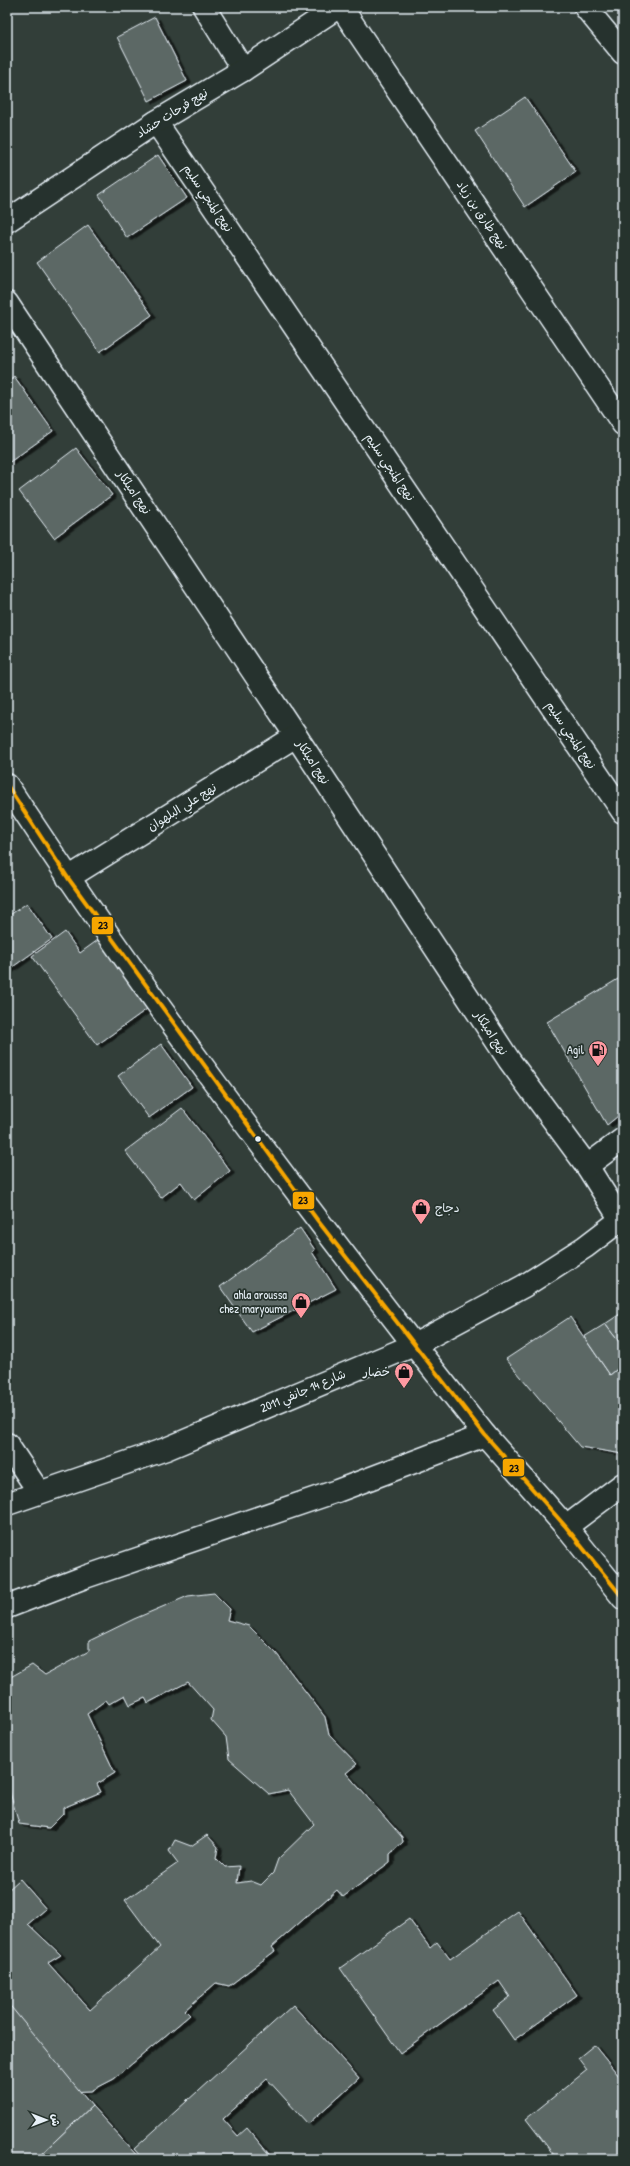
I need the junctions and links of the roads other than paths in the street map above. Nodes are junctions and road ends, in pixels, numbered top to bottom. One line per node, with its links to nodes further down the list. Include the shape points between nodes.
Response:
1 (204, 7): 5 (street)
2 (339, 7): 5 (street, نهج فرحات حشاد); 9 (street, نهج طارق بن زياد)
3 (585, 7): 4 (street)
4 (623, 53)
5 (243, 70): 6 (street, نهج فرحات حشاد)
6 (156, 122): 7 (street, نهج فرحات حشاد); 12 (street, نهج المنجي سليم)
7 (7, 221)
8 (7, 303): 10 (street, نهج اميلكار)
9 (623, 424)
10 (296, 736): 13 (street, نهج علي البلهوان); 15 (street, نهج اميلكار, via 509,1060)
11 (7, 785): 13 (street)
12 (623, 812)
13 (68, 878): 17 (street, via 318,1221)
14 (623, 1139): 15 (street)
15 (587, 1166): 16 (street, نهج اميلكار)
16 (622, 1219): 17 (street, شارع 14 جانفي 2011, via 585,1247 524,1286)
17 (414, 1345): 18 (street); 21 (street, شارع 14 جانفي 2011, via 166,1449)
18 (485, 1435): 23 (street); 25 (street, via 337,1491 85,1577)
19 (7, 1444): 21 (street)
20 (623, 1484): 23 (street)
21 (39, 1492): 22 (street, شارع 14 جانفي 2011)
22 (7, 1504)
23 (566, 1527): 24 (street)
24 (623, 1598)
25 (7, 1607)

